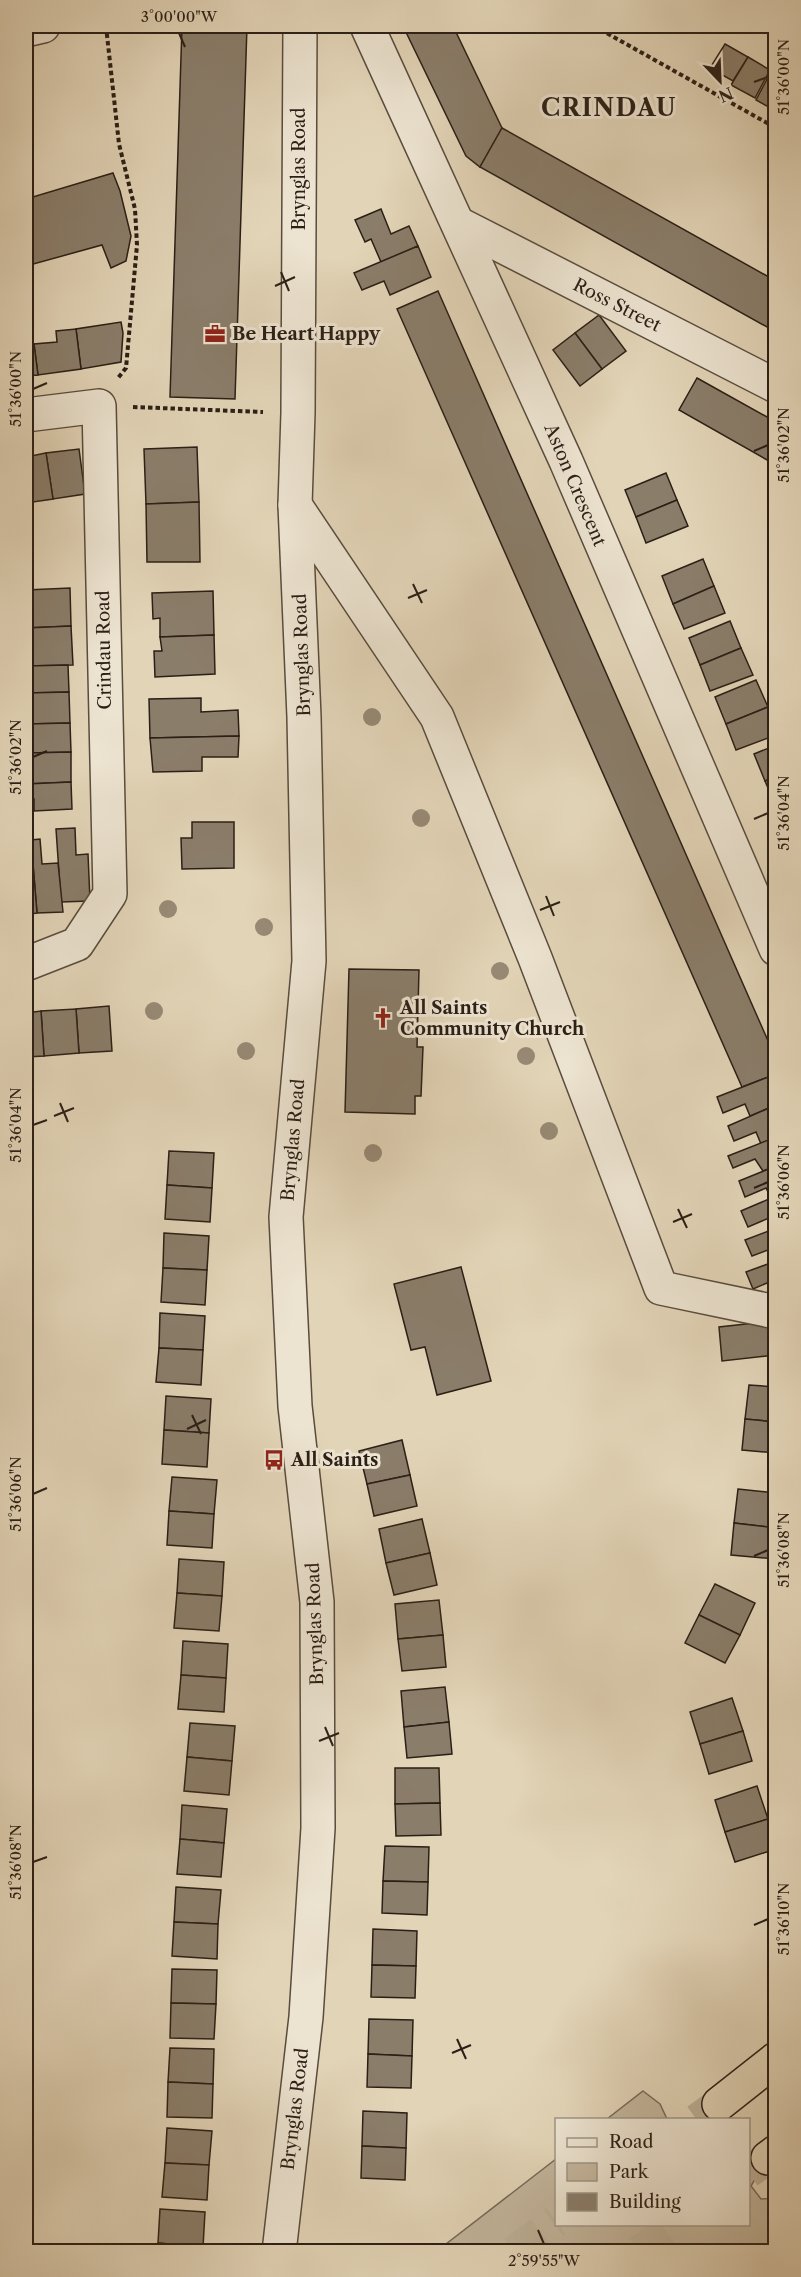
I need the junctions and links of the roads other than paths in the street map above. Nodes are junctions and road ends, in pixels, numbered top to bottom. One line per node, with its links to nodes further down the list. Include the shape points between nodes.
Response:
1 (43, 26): 4 (street)
2 (300, 26): 8 (street, Brynglas Road)
3 (367, 26): 5 (street, Aston Crescent)
4 (26, 30)
5 (459, 224): 6 (street, Ross Street); 9 (street, Aston Crescent, via 566,461)
6 (776, 386)
7 (26, 415): 10 (street, Crindau Road, via 99,406 110,894 77,944)
8 (295, 505): 11 (street, via 436,717 535,958 661,1288); 14 (street, Brynglas Road, via 309,961 286,1217 295,1406 317,1602 318,1828 306,2017)
9 (776, 949)
10 (26, 964)
11 (776, 1312)
12 (776, 2059): 13 (highway)
13 (719, 2104)
14 (279, 2252)

